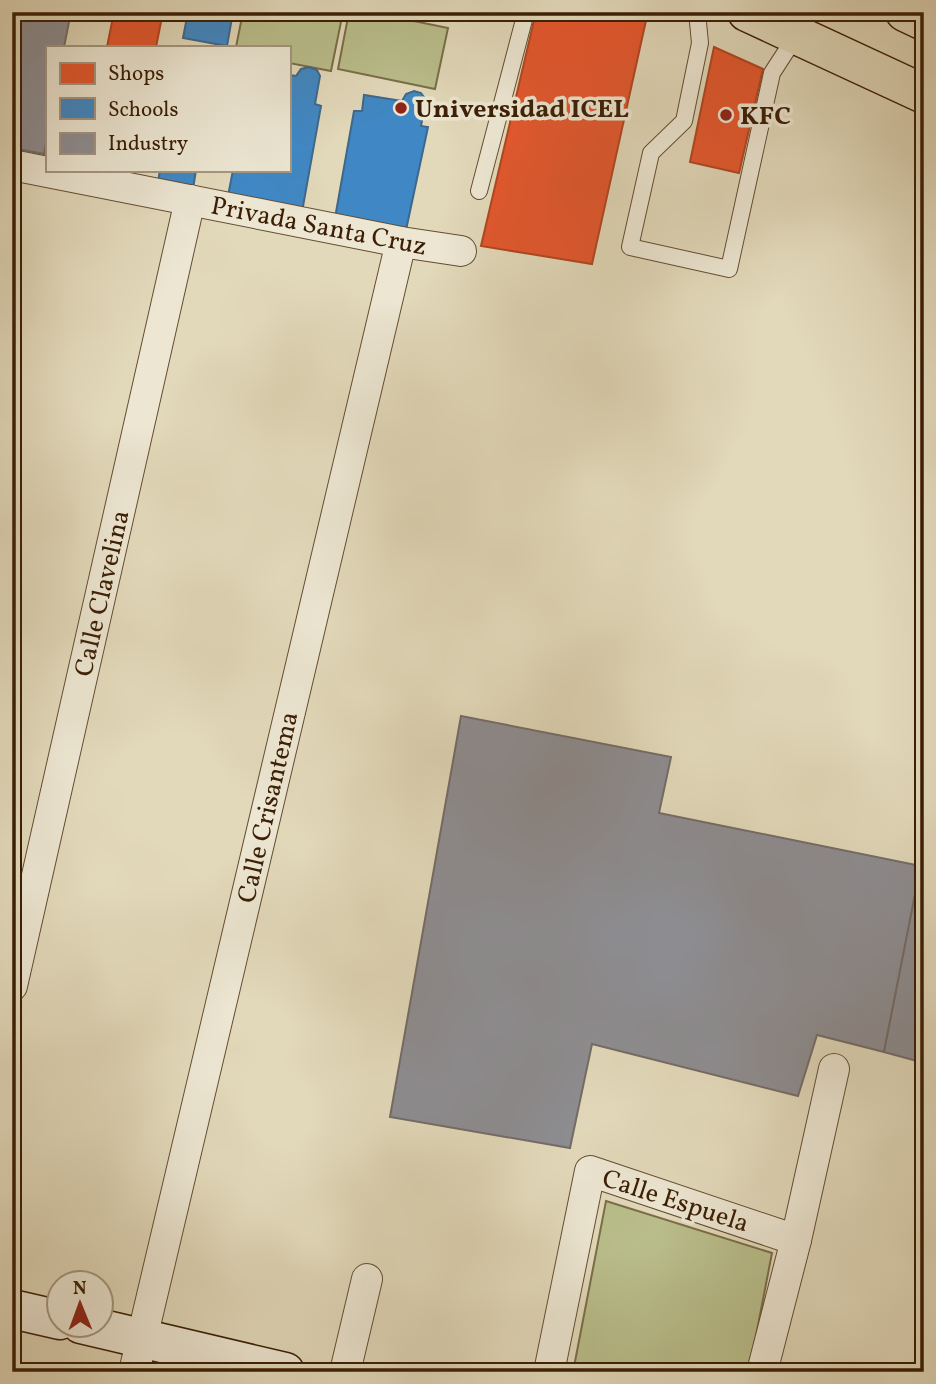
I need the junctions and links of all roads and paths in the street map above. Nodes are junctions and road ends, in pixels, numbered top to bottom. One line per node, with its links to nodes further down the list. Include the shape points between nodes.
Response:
1 (526, 12): 11 (lane)
2 (697, 12): 6 (lane, via 700,43 684,121 651,153 630,247 729,269 772,73)
3 (747, 12): 6 (main road)
4 (905, 12): 5 (main road)
5 (924, 21)
6 (796, 36): 7 (main road)
7 (924, 94)
8 (12, 165): 9 (street, Privada Santa Cruz)
9 (46, 172)
10 (48, 172): 12 (street, Privada Santa Cruz)
11 (479, 191)
12 (190, 200): 13 (street, Privada Santa Cruz); 15 (street, Calle Clavelina)
13 (401, 242): 14 (street, Privada Santa Cruz); 22 (street, Calle Crisantema)
14 (461, 251)
15 (12, 986)
16 (834, 1069): 17 (street)
17 (796, 1240): 25 (street, Calle Espuela, via 590,1171); 26 (street)
18 (367, 1279): 24 (street)
19 (12, 1309): 20 (street)
20 (46, 1317)
21 (106, 1338): 22 (street)
22 (138, 1355): 23 (street)
23 (285, 1372)
24 (345, 1372)
25 (549, 1372)
26 (762, 1372)

